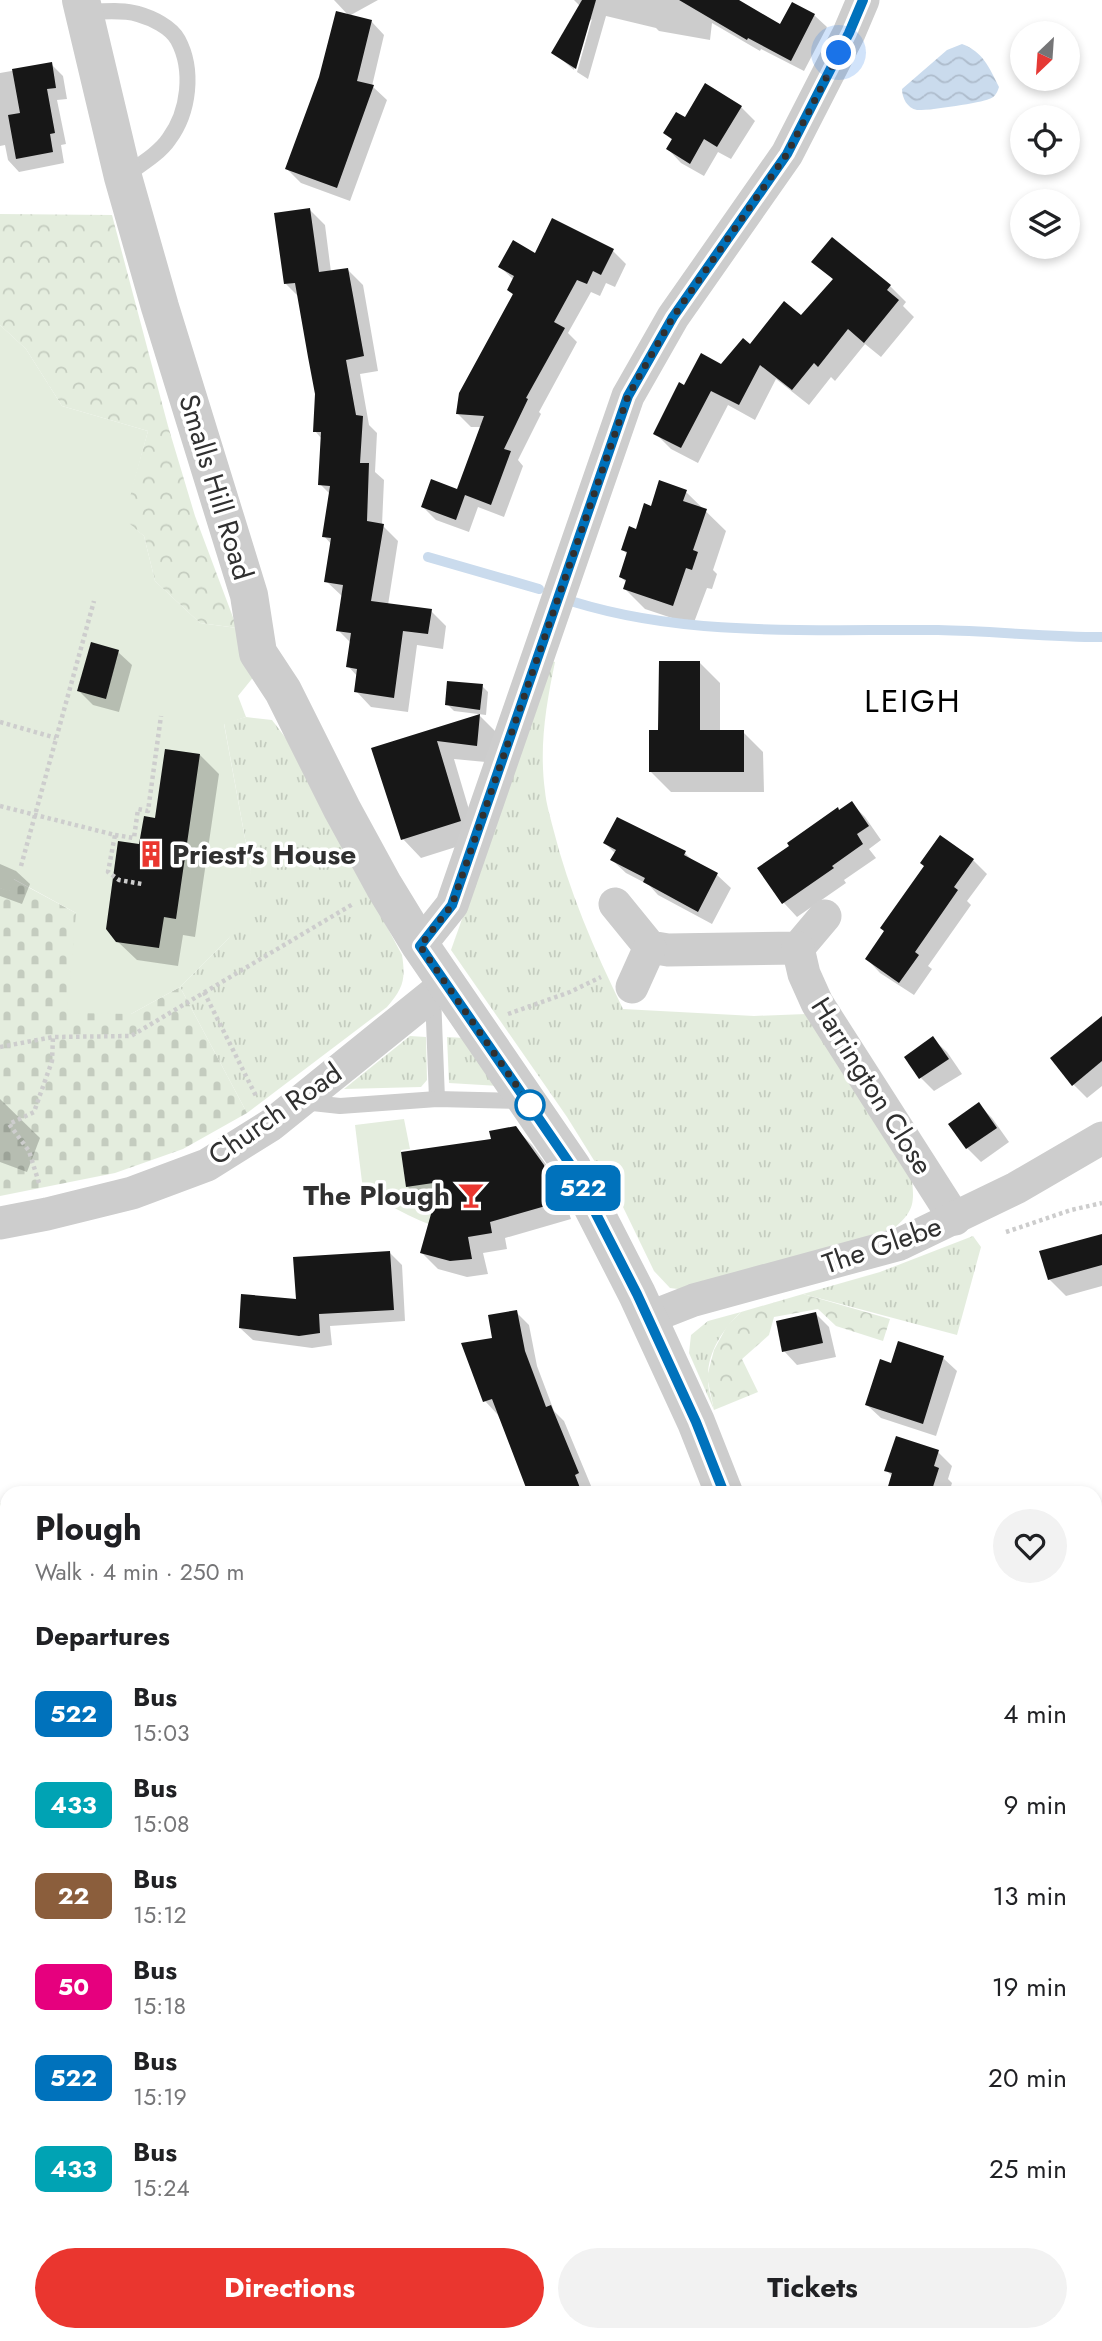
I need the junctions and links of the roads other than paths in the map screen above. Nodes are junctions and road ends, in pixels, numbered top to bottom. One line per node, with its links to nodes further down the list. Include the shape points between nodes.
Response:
1 (863, 0): 6 (street, via 787,154 673,317 628,396 452,905)
2 (83, 6): 3 (street, Smalls Hill Road); 3 (lane, via 136,13 162,24 177,38 185,60 187,85 179,122 168,141)
3 (123, 177): 6 (street, Smalls Hill Road, via 249,595 258,653)
4 (615, 904): 8 (street)
5 (825, 916): 7 (street)
6 (420, 946): 10 (street, Smalls Hill Road)
7 (798, 948): 8 (street); 15 (street, Harrington Close, via 817,1003)
8 (648, 952): 9 (street)
9 (632, 987)
10 (440, 989): 11 (lane); 12 (street, Smalls Hill Road, via 475,1027); 13 (street, Church Road)
11 (437, 1100): 12 (lane); 13 (lane, via 340,1106)
12 (528, 1101): 17 (street, Smalls Hill Road, via 572,1167)
13 (300, 1102): 16 (street, Church Road, via 207,1165 132,1193)
14 (1102, 1138): 15 (street, The Glebe)
15 (955, 1219): 17 (street, The Glebe, via 900,1244 694,1300)
16 (0, 1223)
17 (648, 1318): 18 (street, Smalls Hill Road)
18 (721, 1486)

